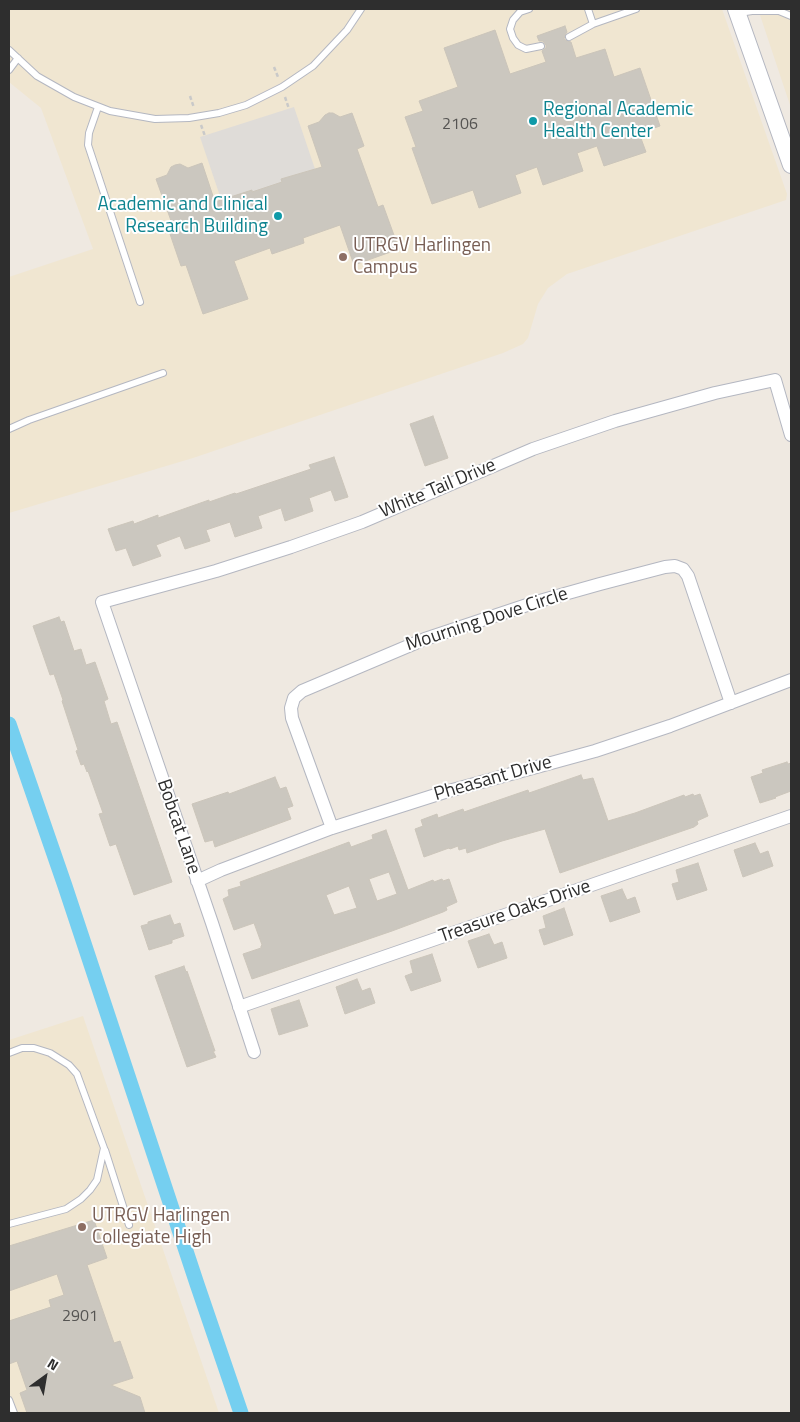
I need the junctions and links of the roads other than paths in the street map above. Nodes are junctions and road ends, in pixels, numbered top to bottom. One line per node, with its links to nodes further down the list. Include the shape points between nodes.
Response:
1 (361, 9): 13 (lane, via 347,30 313,66 278,90 246,105 189,118 155,119)
2 (529, 9): 9 (lane, via 520,12 510,29 518,45 526,49)
3 (588, 9): 7 (lane)
4 (636, 9): 7 (lane)
5 (737, 11): 6 (lane, via 779,11); 14 (street)
6 (791, 16)
7 (593, 24): 8 (lane)
8 (569, 37)
9 (541, 46)
10 (9, 50): 11 (lane)
11 (18, 58): 12 (lane); 13 (lane, via 37,76)
12 (9, 70)
13 (98, 107): 15 (lane, via 88,145)
14 (791, 163)
15 (140, 302)
16 (163, 373): 17 (lane)
17 (9, 429)
18 (791, 434): 19 (street, White Tail Drive, via 775,380 676,403 533,449 362,522 300,544)
19 (102, 602): 24 (street, Bobcat Lane)
20 (791, 680): 21 (street, Pheasant Drive)
21 (731, 703): 23 (street, Pheasant Drive, via 595,751 445,792); 23 (street, Mourning Dove Circle, via 683,569 665,567 536,602 408,646 302,691 294,698 292,718)
22 (791, 816): 25 (street, Treasure Oaks Drive)
23 (332, 828): 24 (street, Pheasant Drive)
24 (197, 881): 25 (street, Bobcat Lane)
25 (239, 1007): 26 (street, Bobcat Lane)
26 (254, 1052)
27 (9, 1053): 28 (lane, via 34,1048 69,1065 77,1074)
28 (104, 1148): 29 (lane, via 96,1180 81,1199 66,1209); 30 (lane)
29 (9, 1224)
30 (130, 1225)
31 (9, 1400): 32 (lane)
32 (14, 1413)

